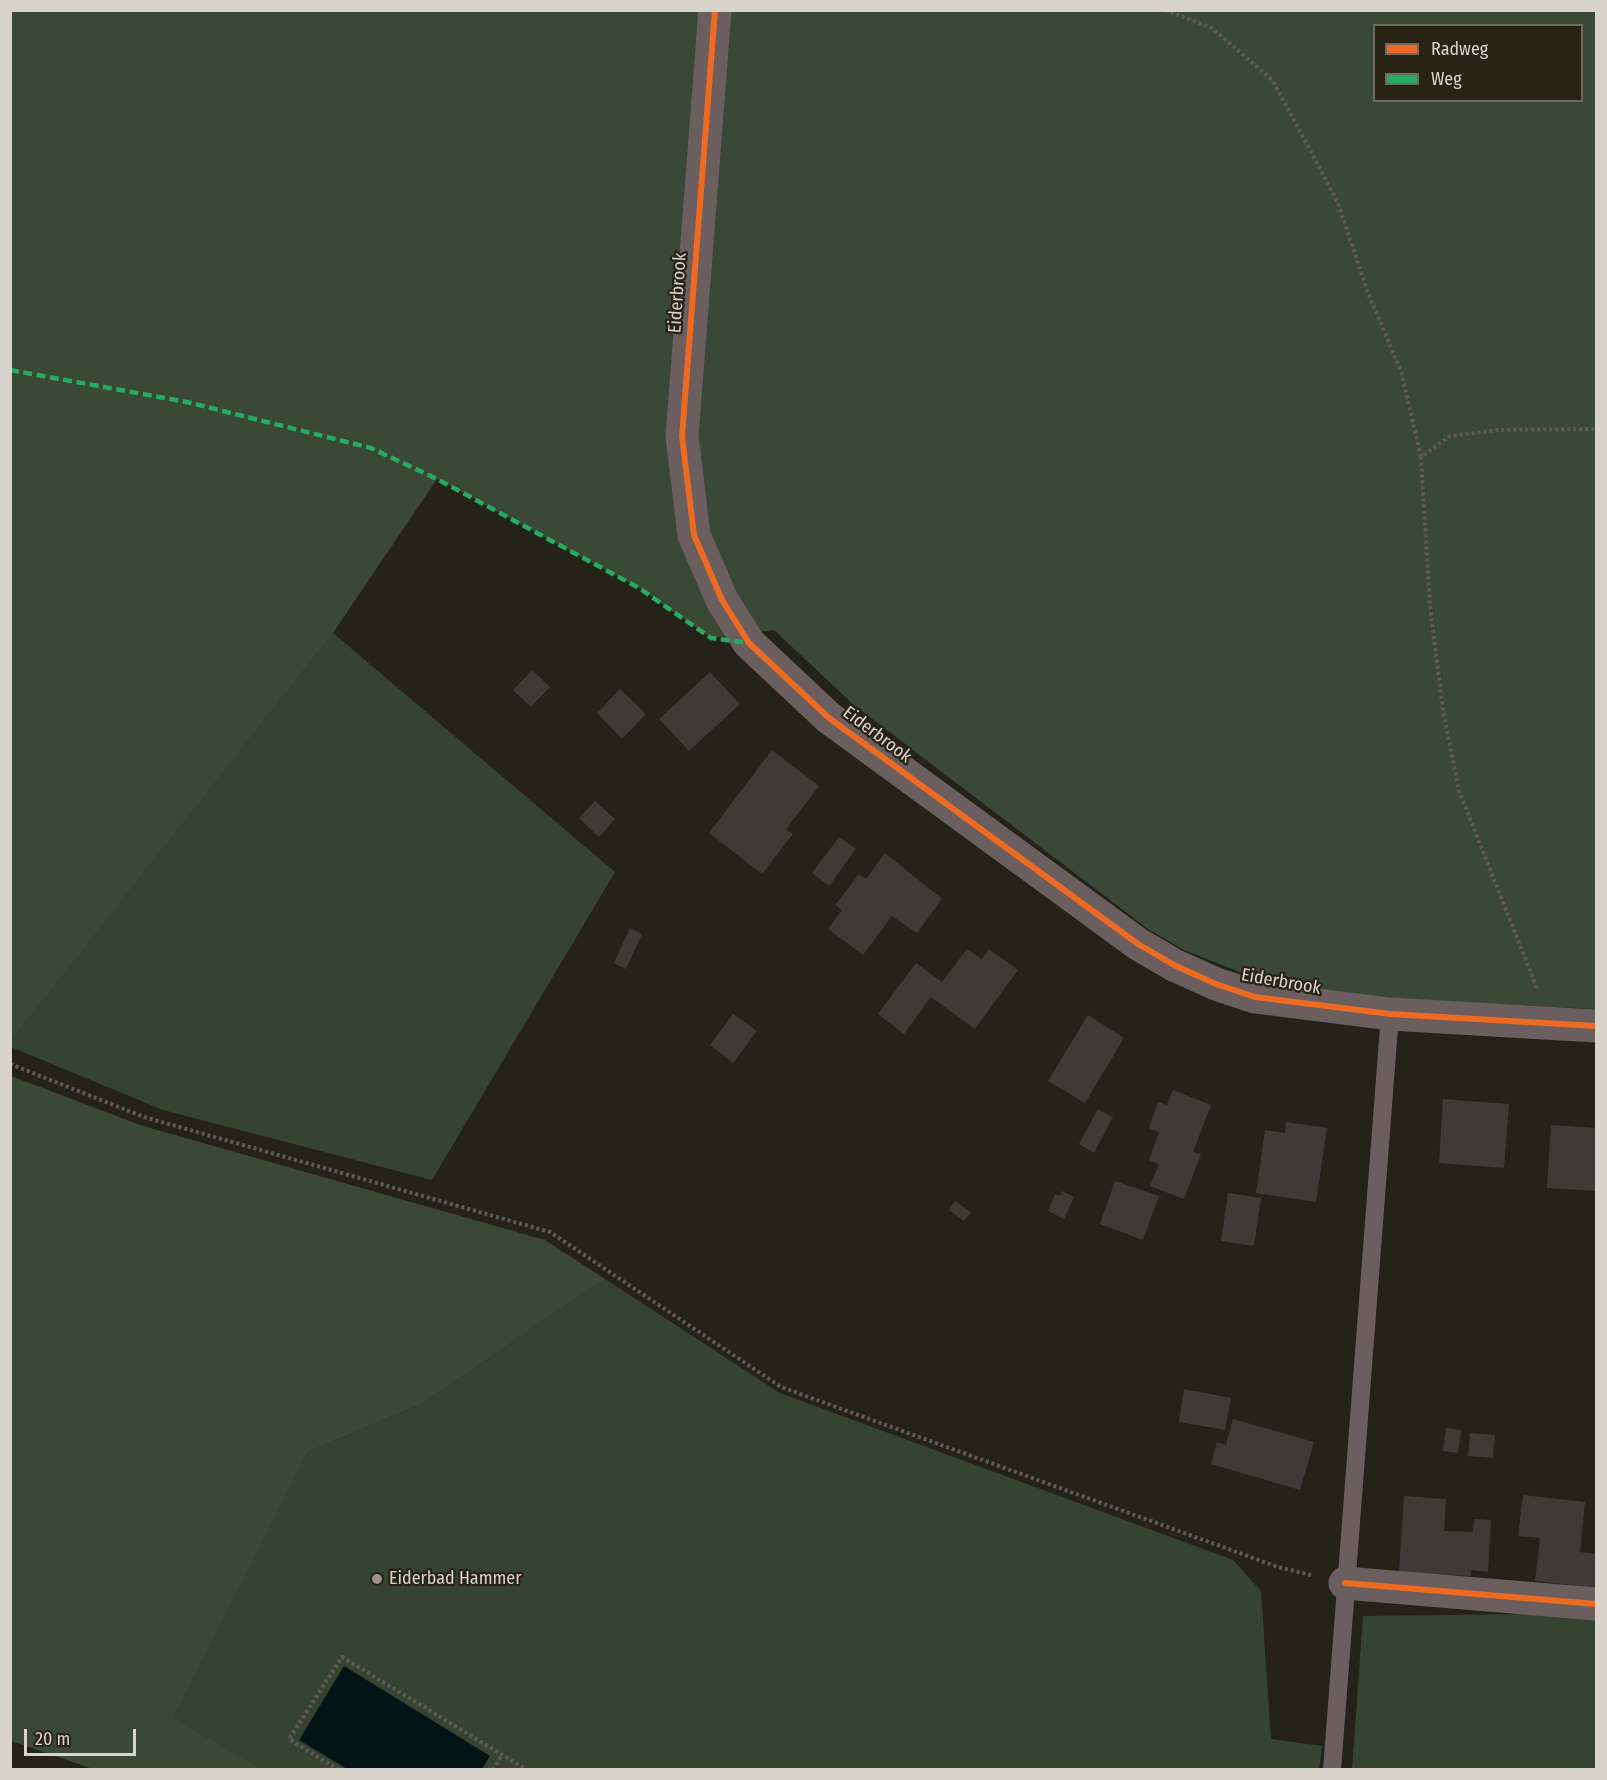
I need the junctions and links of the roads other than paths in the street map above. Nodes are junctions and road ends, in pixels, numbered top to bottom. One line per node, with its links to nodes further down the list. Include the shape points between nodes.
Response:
1 (716, 10): 2 (street, Eiderbrook, via 682,436 694,535 722,600 749,643 847,732 1138,944 1174,965 1255,997)
2 (1390, 1014): 3 (street, Eiderbrook); 4 (lane)
3 (1596, 1026)
4 (1345, 1583): 5 (street); 6 (lane)
5 (1596, 1604)
6 (1332, 1770)

